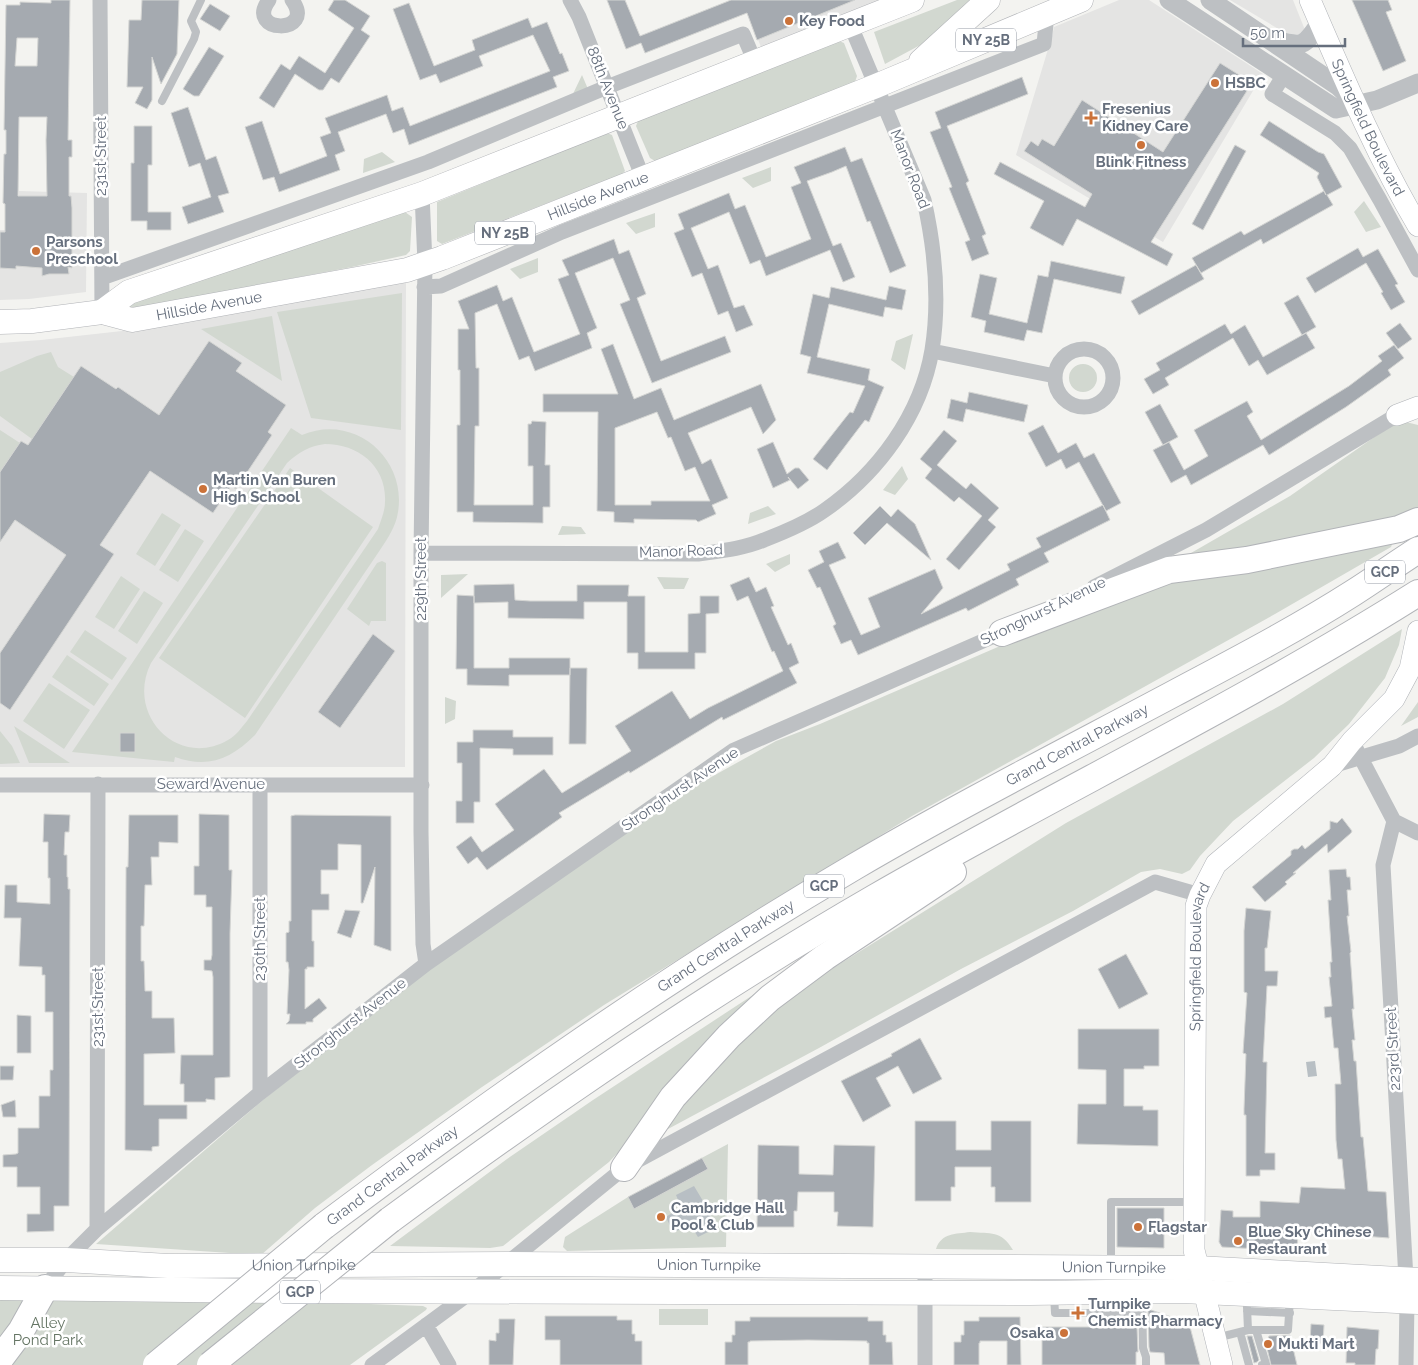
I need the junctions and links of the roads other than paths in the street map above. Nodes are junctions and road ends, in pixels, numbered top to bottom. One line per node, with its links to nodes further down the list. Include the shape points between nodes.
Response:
1 (100, 0): 30 (street, 231st Street)
2 (202, 0): 22 (lane, via 192,21 196,32 194,39)
3 (268, 0): 4 (street, via 265,15 270,23 280,27 290,25 296,16)
4 (292, 0)
5 (570, 0): 20 (street, 88th Avenue)
6 (912, 0): 14 (main road, Hillside Avenue / NY 25B)
7 (988, 0): 17 (main road)
8 (1081, 0): 12 (main road, Hillside Avenue / NY 25B)
9 (1169, 0): 18 (street)
10 (1210, 0): 15 (street)
11 (1310, 0): 13 (main road, Springfield Boulevard)
12 (1047, 14): 17 (main road, Hillside Avenue / NY 25B); 21 (street, Hillside Avenue, via 1044,44)
13 (1320, 22): 15 (street, via 1307,42 1300,45); 23 (main road, Springfield Boulevard)
14 (850, 24): 16 (main road, Hillside Avenue / NY 25B); 21 (street, Manor Road)
15 (1262, 35): 23 (street, via 1338,86)
16 (755, 62): 20 (street, via 744,34); 24 (main road, Hillside Avenue / NY 25B)
17 (906, 74): 21 (main road, Hillside Avenue / NY 25B)
18 (1284, 74): 23 (street, via 1336,110); 29 (street, Springfield Boulevard, via 1272,94 1335,133 1350,148)
19 (1418, 82): 23 (street)
20 (607, 87): 24 (street, 88th Avenue); 30 (street, via 428,162)
21 (881, 96): 25 (main road, Hillside Avenue / NY 25B); 31 (street, Hillside Avenue, via 441,286); 34 (street, Manor Road, via 924,200 930,227 936,302)
22 (162, 100)
23 (1358, 105): 27 (main road, Springfield Boulevard)
24 (619, 116): 25 (street, 88th Avenue); 26 (main road, Hillside Avenue / NY 25B)
25 (643, 178): 28 (main road, Hillside Avenue / NY 25B)
26 (422, 194): 28 (street, 229th Street); 32 (main road, Hillside Avenue / NY 25B, via 129,292)
27 (1418, 226)
28 (425, 263): 31 (street, 229th Street); 32 (main road, Hillside Avenue / NY 25B, via 407,270 132,320)
29 (1418, 270)
30 (102, 278): 32 (street, 231st Street)
31 (424, 287): 41 (street, 229th Street)
32 (102, 312): 33 (main road, Hillside Avenue / NY 25B)
33 (0, 322)
34 (932, 351): 35 (street); 41 (street, Manor Road, via 922,387 902,428 862,479 824,511 763,541 698,554)
35 (1055, 376)
36 (1418, 407): 37 (main road)
37 (1397, 415): 38 (main road); 44 (street, Stronghurst Avenue, via 1206,530)
38 (1418, 421)
39 (1408, 525): 44 (highway, via 1247,560 1169,570)
40 (1418, 550): 79 (highway, Grand Central Parkway / GCP, bridge, via 1353,594 1224,667 854,867 648,996 546,1063 440,1139 324,1226)
41 (421, 553): 51 (street, 229th Street)
42 (1418, 593): 45 (highway, GCP)
43 (1418, 631): 47 (main road, Springfield Boulevard, via 1410,669 1394,699)
44 (1002, 633): 55 (street, Stronghurst Avenue, via 734,750)
45 (1241, 697): 57 (highway, via 938,881 770,998 673,1096); 80 (highway, GCP, bridge, via 980,837 767,962 469,1162 390,1220)
46 (1418, 736): 47 (street, via 1399,746)
47 (1357, 749): 52 (street); 54 (main road, Springfield Boulevard, via 1332,766 1216,864)
48 (98, 784): 49 (street, Seward Avenue); 50 (street, Seward Avenue); 59 (street, 231st Street)
49 (260, 784): 51 (street, Seward Avenue); 56 (street, 230th Street)
50 (0, 785)
51 (422, 785): 55 (street, 229th Street, via 423,944)
52 (1394, 821): 53 (street); 69 (street, 223rd Street, via 1383,865)
53 (1418, 833)
54 (1200, 895): 57 (street, via 1155,882); 58 (main road, Springfield Boulevard, via 1196,906)
55 (426, 964): 56 (street, Stronghurst Avenue)
56 (260, 1094): 59 (street, Stronghurst Avenue)
57 (624, 1168): 62 (street)
58 (1194, 1202): 64 (lane, via 1111,1202); 65 (main road, Springfield Boulevard)
59 (97, 1229): 61 (street, Stronghurst Avenue)
60 (0, 1260): 61 (main road, Union Turnpike)
61 (66, 1260): 62 (main road, Union Turnpike, via 168,1266); 67 (street, Stronghurst Avenue)
62 (506, 1264): 63 (main road, Union Turnpike); 68 (street)
63 (925, 1266): 64 (main road, Union Turnpike); 71 (street)
64 (1111, 1267): 65 (main road, Union Turnpike)
65 (1197, 1268): 69 (main road, Union Turnpike); 70 (main road, Springfield Boulevard)
66 (0, 1288): 67 (main road, Union Turnpike)
67 (45, 1288): 68 (main road, Union Turnpike); 78 (highway)
68 (474, 1290): 71 (main road, Union Turnpike); 75 (street)
69 (1412, 1290): 74 (main road, Union Turnpike); 88 (street, 223rd Street)
70 (1203, 1291): 72 (main road, Union Turnpike); 73 (main road, Union Turnpike); 77 (main road, Springfield Boulevard)
71 (926, 1292): 72 (main road, Union Turnpike, via 1054,1292); 83 (street)
72 (1142, 1302): 84 (lane)
73 (1248, 1302): 74 (main road, Union Turnpike); 76 (lane)
74 (1290, 1304): 76 (lane, via 1288,1330)
75 (426, 1325): 81 (street); 82 (street)
76 (1248, 1331): 77 (lane); 86 (lane); 87 (lane, via 1266,1364)
77 (1215, 1338): 85 (main road, Springfield Boulevard)
78 (0, 1359)
79 (156, 1365)
80 (210, 1365)
81 (372, 1365)
82 (449, 1365)
83 (925, 1365)
84 (1146, 1365)
85 (1222, 1365)
86 (1249, 1365)
87 (1262, 1365)
88 (1406, 1365)

